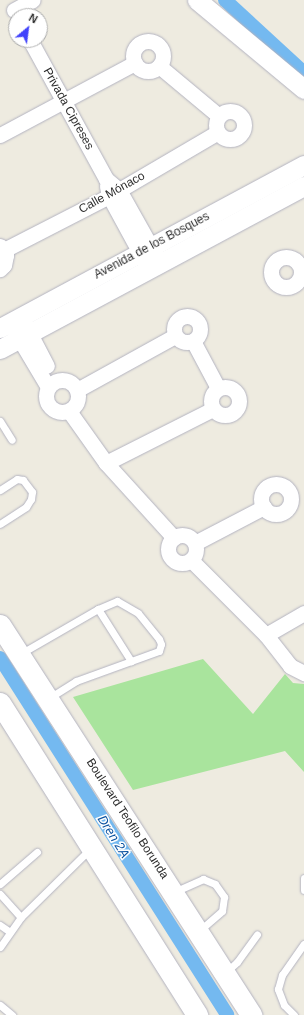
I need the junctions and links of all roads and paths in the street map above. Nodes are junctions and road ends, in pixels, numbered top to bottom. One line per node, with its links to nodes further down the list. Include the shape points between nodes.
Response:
1 (34, 0): 3 (street)
2 (197, 0): 7 (street)
3 (15, 8)
4 (34, 48): 8 (street, Privada Cipreses)
5 (135, 63): 6 (street, via 143,70 149,71); 6 (street, via 133,54 138,45 152,42 162,52); 8 (street)
6 (159, 66): 9 (street)
7 (304, 89)
8 (64, 102): 11 (street); 14 (street, Privada Cipreses)
9 (219, 116): 10 (street, via 216,124); 10 (street, via 232,111 241,116 244,126 240,135 230,139)
10 (218, 132): 14 (street, Calle Mónaco)
11 (0, 135)
12 (304, 165): 16 (street, Avenida de los Bosques)
13 (304, 186): 17 (street, Avenida de los Bosques)
14 (114, 193): 15 (street, Calle Mónaco); 16 (street, Privada Cipreses)
15 (2, 248): 18 (street, via 6,260)
16 (145, 249): 17 (street, Privada Cipreses); 19 (street, Avenida de los Bosques)
17 (154, 266): 22 (street, Avenida de los Bosques)
18 (0, 270)
19 (10, 322): 22 (street)
20 (175, 336): 21 (street, via 181,342); 21 (street, via 175,322 188,316 196,320 200,329); 26 (street)
21 (193, 341): 25 (street)
22 (26, 342): 23 (street, Avenida de los Bosques); 24 (street); 24 (street)
23 (0, 349)
24 (51, 384): 26 (street, via 67,381); 28 (street, via 45,398 50,407 59,412)
25 (218, 388): 27 (street, via 211,398); 27 (street, via 232,389 239,402 235,411 226,416)
26 (77, 390): 28 (street, via 78,400)
27 (213, 409): 31 (street)
28 (69, 411): 31 (street)
29 (0, 421): 30 (lane)
30 (12, 440)
31 (106, 463): 35 (street)
32 (0, 490): 34 (lane, via 17,479 23,480 32,492 26,507)
33 (264, 508): 36 (street)
34 (0, 524)
35 (174, 538): 36 (street, via 185,535); 37 (street, via 169,546 172,558 180,563)
36 (195, 543): 37 (street, via 196,552)
37 (191, 560): 41 (street)
38 (98, 609): 42 (lane); 43 (lane); 43 (lane, via 117,600 122,602 138,613 159,639 161,644 158,651)
39 (304, 613): 41 (street)
40 (0, 625): 42 (main road, Boulevard Teofilo Borunda)
41 (266, 635): 44 (street, via 290,666)
42 (19, 654): 45 (main road, Boulevard Teofilo Borunda)
43 (131, 661): 45 (lane, via 71,683)
44 (304, 673)
45 (49, 698): 52 (main road, Boulevard Teofilo Borunda)
46 (0, 703): 47 (main road)
47 (91, 847): 54 (lane); 64 (main road)
48 (37, 852): 50 (lane)
49 (304, 878): 51 (lane)
50 (0, 884)
51 (304, 890)
52 (174, 892): 57 (main road, Boulevard Teofilo Borunda); 57 (lane, via 203,879 215,884 224,897 222,911)
53 (0, 894): 54 (lane)
54 (21, 917): 56 (lane)
55 (0, 925): 56 (lane)
56 (10, 932): 60 (lane)
57 (197, 932): 61 (main road, Boulevard Teofilo Borunda)
58 (257, 934): 61 (lane, via 237,962)
59 (304, 944): 66 (lane, via 282,975 278,989 284,1005)
60 (0, 948)
61 (224, 974): 65 (main road, Boulevard Teofilo Borunda)
62 (0, 1005): 63 (lane)
63 (12, 1015)
64 (197, 1015)
65 (251, 1015)
66 (294, 1015)

